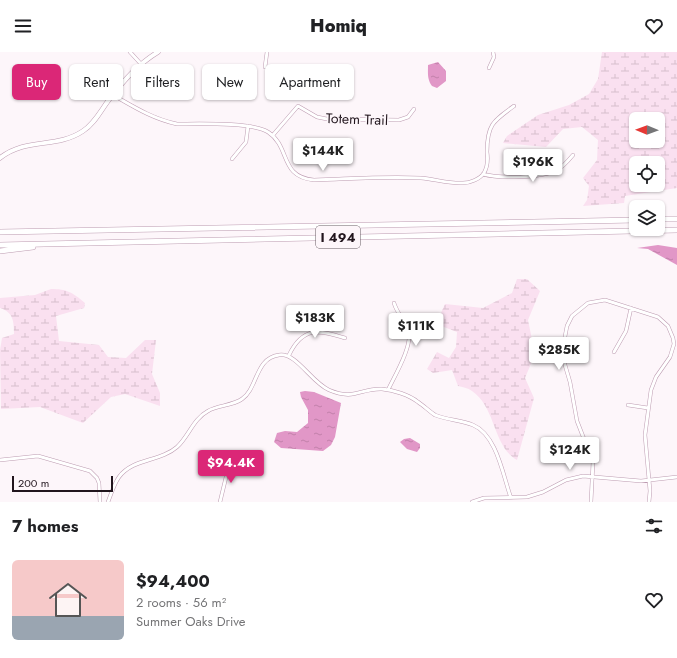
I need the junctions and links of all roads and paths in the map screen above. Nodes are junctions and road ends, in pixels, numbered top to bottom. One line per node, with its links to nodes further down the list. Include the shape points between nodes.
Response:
1 (130, 52): 5 (street)
2 (158, 52): 5 (street)
3 (267, 52): 6 (street)
4 (493, 52): 7 (street, via 494,57)
5 (141, 64)
6 (265, 64)
7 (489, 68)
8 (131, 75): 9 (street)
9 (123, 84)
10 (109, 100): 17 (street, via 92,124 79,134 63,140 21,146)
11 (121, 100): 14 (street, via 140,112 169,123)
12 (514, 106): 19 (street, via 490,126 488,162)
13 (414, 110): 15 (street, Totem Trail, via 408,118 398,120 327,119 316,117 298,106)
14 (248, 126): 15 (street, via 261,128); 18 (street, via 246,142)
15 (273, 135): 19 (street, via 289,168 296,175 306,179 421,178 463,183)
16 (572, 155): 19 (street, via 556,170 542,174)
17 (0, 158)
18 (232, 159)
19 (483, 174)
20 (665, 219): 21 (highway)
21 (677, 219)
22 (629, 220): 24 (highway, I 494)
23 (677, 230): 26 (highway, I 494)
24 (0, 232)
25 (0, 245): 26 (highway, I 494)
26 (49, 245): 27 (highway)
27 (0, 250)
28 (394, 303): 33 (street, via 396,311 409,331 410,340)
29 (631, 308): 31 (street, via 626,331); 35 (street, via 658,317 668,326 673,338 670,357 653,383); 38 (street, via 605,300 593,301 572,316 566,326 563,347 565,365 580,430 591,454)
30 (345, 338): 32 (street, via 312,332 298,340)
31 (614, 352)
32 (288, 355): 33 (street, via 315,381 336,393 352,395); 43 (street, via 268,359 245,397 201,415 173,450 127,469 118,479)
33 (388, 390): 41 (street, via 411,397 436,415 467,423 481,430 494,448)
34 (628, 405): 35 (street)
35 (648, 408): 40 (street, via 645,435)
36 (0, 460): 42 (street, via 38,456 90,471 99,483)
37 (248, 469): 44 (street, via 227,473)
38 (593, 476): 40 (street); 41 (street, via 566,480 535,495); 46 (street)
39 (677, 477): 40 (street)
40 (649, 480): 47 (street)
41 (511, 498): 45 (street, via 484,498)
42 (100, 502)
43 (108, 502)
44 (220, 502)
45 (472, 502)
46 (591, 502)
47 (649, 502)

